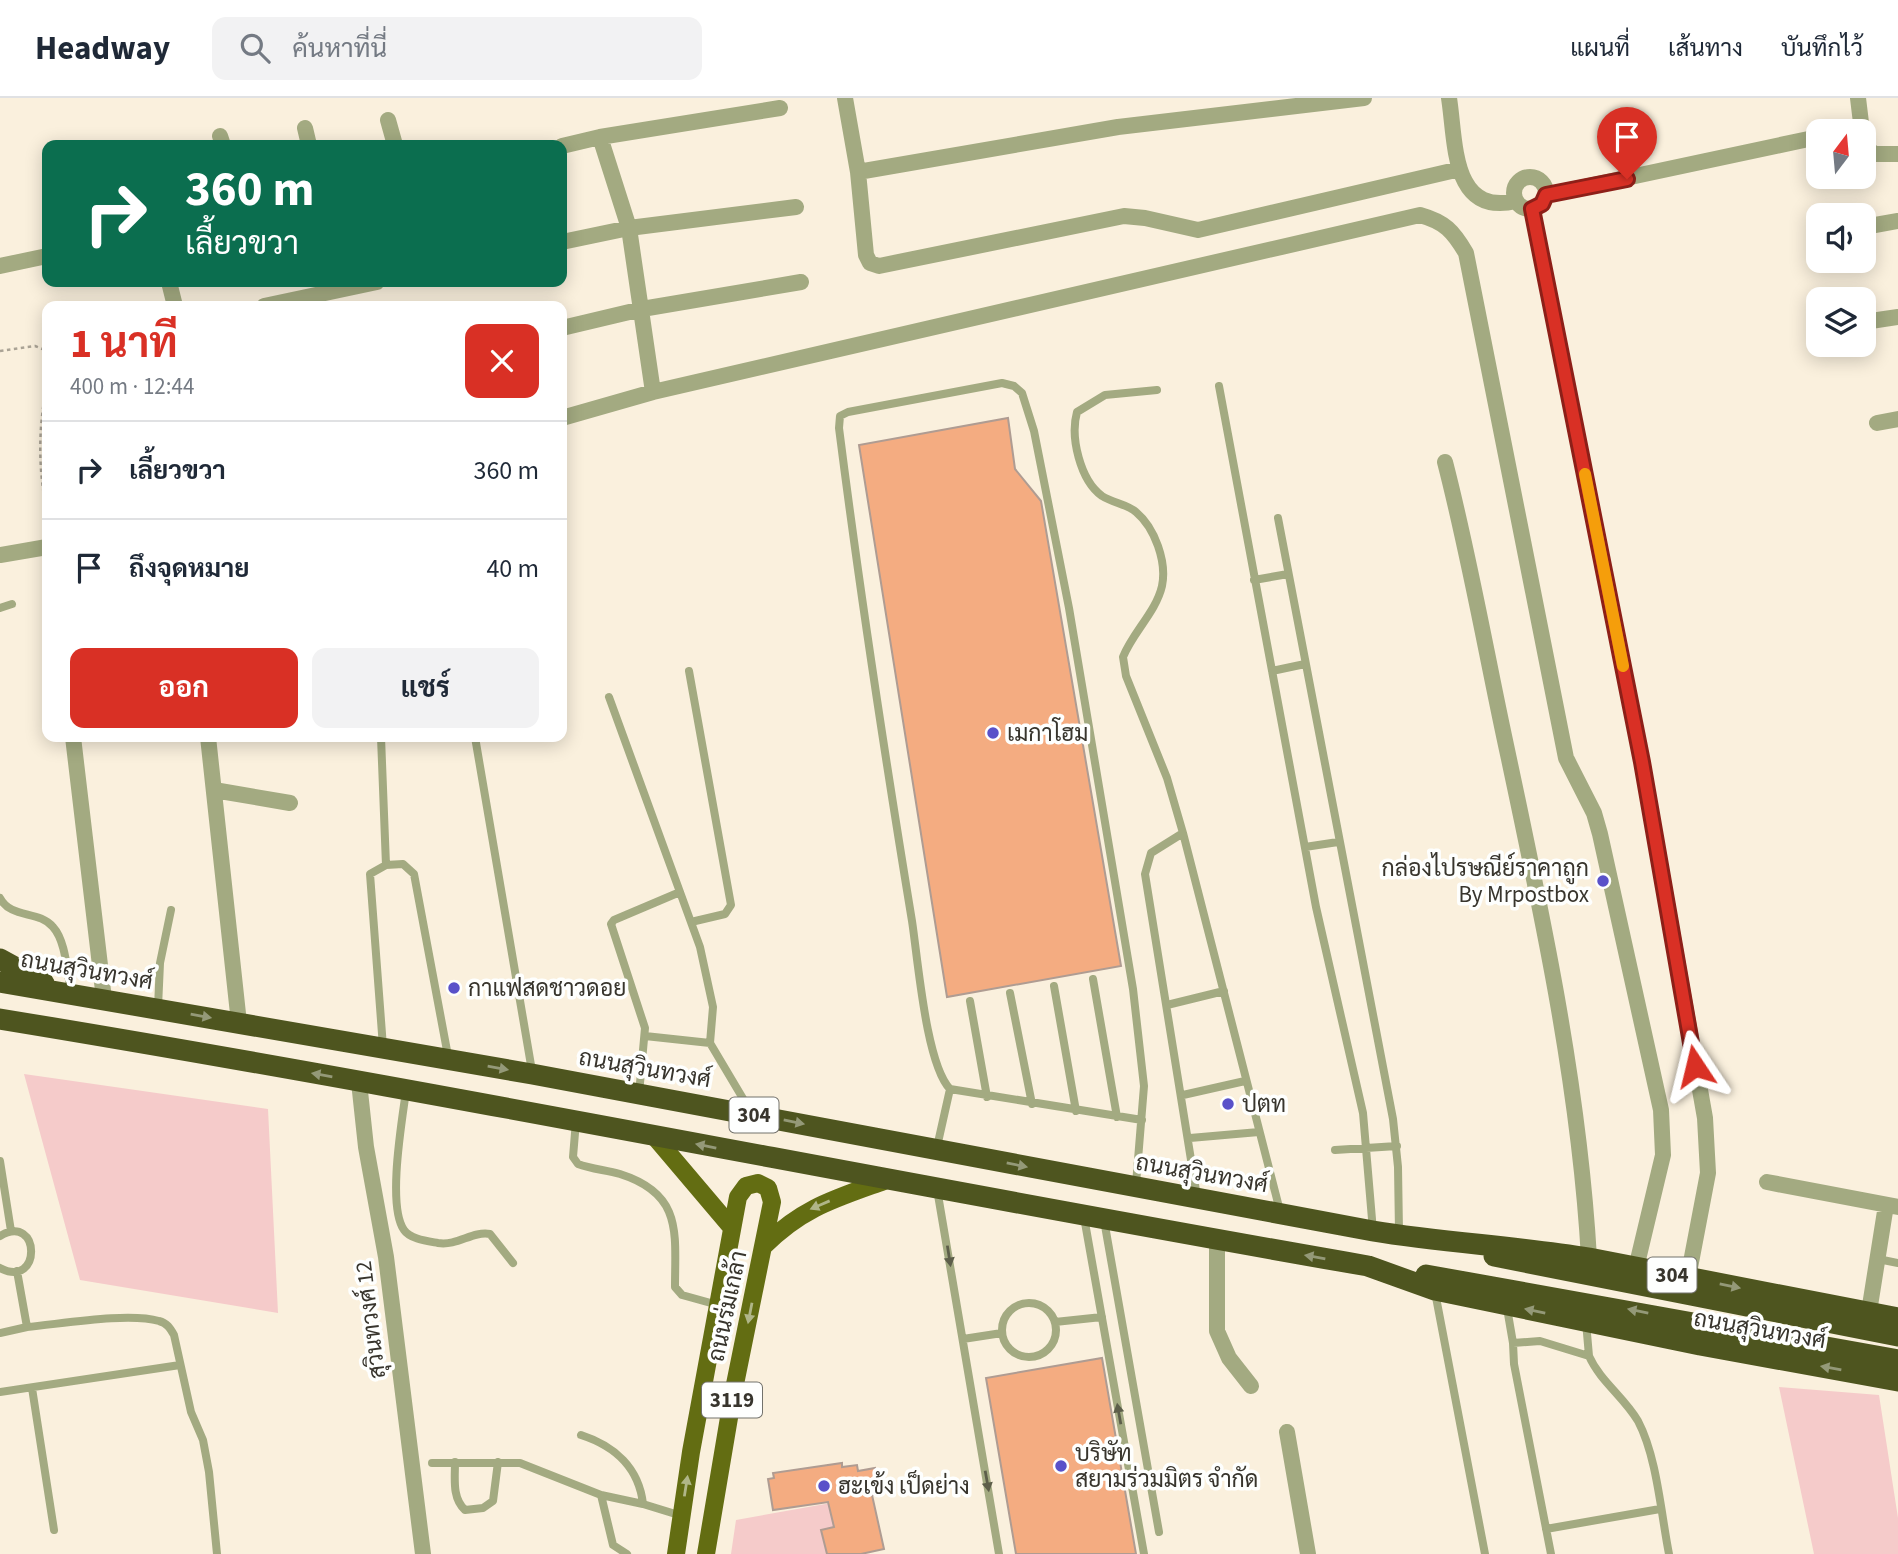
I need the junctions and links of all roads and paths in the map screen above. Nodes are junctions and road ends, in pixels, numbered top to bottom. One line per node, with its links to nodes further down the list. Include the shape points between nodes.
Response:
1 (845, 98): 17 (street)
2 (1364, 98): 17 (street, via 1118,127)
3 (1449, 98): 16 (street)
4 (1858, 98): 6 (street)
5 (780, 108): 9 (street)
6 (1861, 119)
7 (388, 120): 12 (street)
8 (305, 128): 11 (street)
9 (600, 137): 13 (street); 24 (street)
10 (1806, 139): 18 (street)
11 (308, 140)
12 (394, 140)
13 (567, 144)
14 (1876, 154): 15 (street)
15 (1898, 154)
16 (1460, 169): 17 (street, via 1198,230 1124,216 879,266 870,263 866,255); 19 (street, via 1466,187 1483,201 1500,205)
17 (858, 172)
18 (1546, 195): 19 (street, via 1541,181 1527,177 1516,186); 21 (street, via 1542,204)
19 (1516, 201): 21 (street)
20 (796, 207): 24 (street)
21 (1532, 209): 135 (street, via 1642,762 1705,1118 1708,1173)
22 (1898, 221): 23 (street)
23 (1876, 225)
24 (629, 228): 25 (street); 31 (street)
25 (567, 241)
26 (42, 257): 27 (street)
27 (0, 266)
28 (801, 282): 31 (street)
29 (353, 287): 30 (street)
30 (288, 301)
31 (642, 309): 34 (street); 39 (street)
32 (1898, 317): 33 (street)
33 (1876, 320)
34 (567, 327)
35 (42, 349): 36 (path)
36 (0, 351)
37 (1219, 386): 50 (lane)
38 (1157, 390): 63 (lane, via 1105,395 1077,412 1074,422 1077,450 1088,480 1101,495 1135,511 1157,543 1163,584 1123,657)
39 (653, 392): 41 (street); 133 (street, via 1420,215 1441,220 1452,229 1466,253 1566,758 1600,834 1661,1110 1662,1155)
40 (42, 409): 45 (path)
41 (567, 417)
42 (1898, 419): 43 (street)
43 (1877, 423)
44 (1446, 462): 131 (street, via 1530,855 1577,1122)
45 (42, 487)
46 (1278, 518): 49 (lane)
47 (42, 548): 48 (street)
48 (0, 555)
49 (1288, 574): 50 (lane); 53 (lane)
50 (1254, 580): 55 (lane)
51 (12, 604): 52 (lane)
52 (0, 608)
53 (1305, 664): 55 (lane); 64 (lane)
54 (689, 671): 70 (lane, via 731,905 725,914)
55 (1272, 671): 65 (lane)
56 (609, 697): 67 (lane)
57 (74, 742): 78 (street)
58 (209, 742): 61 (street)
59 (381, 742): 66 (lane)
60 (476, 742): 90 (lane)
61 (214, 790): 62 (street); 83 (street)
62 (290, 803)
63 (1184, 833): 75 (lane); 80 (lane, via 1151,853 1145,874)
64 (1338, 842): 65 (lane); 107 (lane)
65 (1305, 847): 108 (lane)
66 (386, 865): 88 (lane, via 373,870 369,884); 89 (lane, via 403,864 414,874)
67 (680, 892): 70 (lane); 86 (lane, via 611,924)
68 (0, 898): 76 (lane, via 8,909 54,927)
69 (171, 910): 81 (lane, via 160,963)
70 (691, 922): 87 (lane, via 711,993)
71 (0, 959): 76 (highway)
72 (1093, 979): 101 (lane)
73 (0, 982): 76 (highway, ถนนสุวินทวงศ์ / 304)
74 (1054, 986): 99 (lane)
75 (1224, 990): 80 (lane); 91 (lane)
76 (66, 993): 78 (highway, ถนนสุวินทวงศ์ / 304)
77 (1010, 993): 98 (lane)
78 (104, 999): 81 (highway, ถนนสุวินทวงศ์ / 304)
79 (970, 1001): 97 (lane)
80 (1167, 1005): 96 (lane)
81 (158, 1009): 83 (highway, ถนนสุวินทวงศ์ / 304, one-way to 83)
82 (0, 1019): 84 (highway, ถนนสุวินทวงศ์ / 304)
83 (239, 1023): 88 (highway, ถนนสุวินทวงศ์ / 304)
84 (83, 1032): 85 (highway); 92 (highway, ถนนสุวินทวงศ์ / 304, one-way to 84)
85 (0, 1033)
86 (645, 1036): 87 (lane); 95 (lane)
87 (710, 1043): 100 (lane)
88 (383, 1047): 89 (highway, ถนนสุวินทวงศ์ / 304)
89 (449, 1059): 90 (highway, ถนนสุวินทวงศ์ / 304, one-way to 90)
90 (532, 1074): 95 (highway, ถนนสุวินทวงศ์ / 304)
91 (1245, 1081): 96 (lane); 104 (lane)
92 (359, 1082): 94 (highway, ถนนสุวินทวงศ์ / 304); 170 (street, สุวินทวงศ์ 12)
93 (950, 1089): 97 (lane); 103 (lane, via 937,1070 922,986 869,658 839,428 840,416 848,412 1002,383 1022,393 1034,432 1069,608 1133,989 1142,1061); 109 (lane)
94 (406, 1091): 102 (highway, ถนนสุวินทวงศ์ / 304); 128 (lane, via 396,1191 398,1219 405,1232 451,1244 490,1234)
95 (639, 1094): 100 (highway, ถนนสุวินทวงศ์ / 304)
96 (1183, 1095): 106 (lane)
97 (987, 1097): 98 (lane)
98 (1032, 1104): 99 (lane)
99 (1076, 1111): 101 (lane)
100 (753, 1115): 109 (highway, ถนนสุวินทวงศ์ / 304, one-way to 109)
101 (1117, 1117): 103 (lane)
102 (576, 1121): 105 (highway, ถนนสุวินทวงศ์ / 304); 137 (lane, via 573,1157 578,1164 642,1183 661,1199 676,1229 675,1287 682,1295)
103 (1142, 1121): 114 (lane)
104 (1259, 1132): 106 (lane); 118 (lane)
105 (654, 1136): 112 (highway, ถนนสุวินทวงศ์ / 304, one-way to 105); 120 (main road, ถนนร่มเกล้า)
106 (1190, 1138): 116 (lane)
107 (1397, 1146): 108 (lane); 123 (lane)
108 (1367, 1147): 110 (lane); 122 (lane)
109 (936, 1150): 114 (highway, ถนนสุวินทวงศ์ / 304, one-way to 114)
110 (1335, 1150)
111 (0, 1161): 121 (lane)
112 (884, 1181): 115 (highway, ถนนสุวินทวงศ์ / 304); 126 (main road, ถนนร่มเกล้า, one-way to 126, via 813,1207 787,1223)
113 (1767, 1182): 117 (street)
114 (1136, 1187): 116 (highway, ถนนสุวินทวงศ์ / 304)
115 (937, 1189): 119 (highway, ถนนสุวินทวงศ์ / 304); 148 (lane, one-way to 148)
116 (1198, 1199): 118 (highway, ถนนสุวินทวงศ์ / 304)
117 (1892, 1206): 127 (street)
118 (1281, 1214): 122 (highway, ถนนสุวินทวงศ์ / 304)
119 (1094, 1219): 125 (highway, ถนนสุวินทวงศ์ / 304); 140 (lane); 168 (lane)
120 (732, 1228): 126 (main road, via 742,1190 752,1183 764,1185 772,1197); 137 (main road, ถนนร่มเกล้า / 3119)
121 (11, 1231): 124 (lane); 134 (lane, via 22,1233 33,1250 31,1261)
122 (1373, 1231): 123 (highway, ถนนสุวินทวงศ์ / 304)
123 (1399, 1235): 131 (highway, ถนนสุวินทวงศ์ / 304)
124 (0, 1236)
125 (1217, 1240): 130 (highway, ถนนสุวินทวงศ์ / 304, one-way to 125); 154 (street, via 1217,1331 1229,1358)
126 (764, 1246): 173 (main road, ถนนร่มเกล้า / 3119, one-way to 173)
127 (1878, 1259): 129 (lane); 139 (street)
128 (513, 1263)
129 (1898, 1263)
130 (1368, 1266): 136 (highway, ถนนสุวินทวงศ์ / 304); 151 (highway, ถนนสุวินทวงศ์ / 304, one-way to 130)
131 (1583, 1266): 133 (highway, ถนนสุวินทวงศ์ / 304); 147 (highway, ถนนสุวินทวงศ์ / 304)
132 (0, 1268): 134 (lane)
133 (1636, 1268): 135 (highway, ถนนสุวินทวงศ์ / 304)
134 (17, 1271): 144 (lane)
135 (1688, 1278): 139 (highway, ถนนสุวินทวงศ์ / 304, one-way to 139)
136 (1435, 1290): 138 (highway, ถนนสุวินทวงศ์ / 304); 177 (lane)
137 (718, 1305): 165 (main road, ถนนร่มเกล้า / 3119, one-way to 137)
138 (1506, 1305): 143 (highway, ถนนสุวินทวงศ์ / 304, one-way to 138); 149 (lane)
139 (1869, 1312): 141 (highway, ถนนสุวินทวงศ์ / 304)
140 (1102, 1317): 142 (lane); 175 (lane, one-way to 140)
141 (1898, 1318)
142 (1055, 1322): 146 (lane, via 1041,1305 1024,1303 1005,1317); 146 (lane, via 1055,1339 1035,1356 1010,1349)
143 (1586, 1322): 150 (lane); 153 (highway, ถนนสุวินทวงศ์ / 304, one-way to 143)
144 (27, 1327): 145 (lane); 152 (lane, via 158,1320 169,1325 174,1335)
145 (0, 1333)
146 (1002, 1333): 148 (lane)
147 (1898, 1336)
148 (962, 1339): 174 (lane, one-way to 174)
149 (1513, 1343): 150 (lane, via 1540,1341); 167 (lane)
150 (1589, 1356): 164 (lane, via 1595,1370 1637,1420 1647,1443)
151 (1898, 1360)
152 (180, 1365): 155 (lane); 169 (lane, via 209,1472)
153 (1898, 1381)
154 (1251, 1386)
155 (32, 1388): 156 (lane); 166 (lane)
156 (0, 1392)
157 (1287, 1432): 176 (street)
158 (581, 1435): 163 (lane, via 608,1447 626,1462 641,1486)
159 (455, 1462): 160 (lane); 160 (lane, via 455,1489 466,1510 483,1508 492,1501); 161 (lane)
160 (498, 1462): 162 (lane, via 531,1466)
161 (432, 1464)
162 (601, 1495): 163 (lane); 171 (lane, via 613,1545)
163 (643, 1504): 165 (lane)
164 (1660, 1509): 167 (lane); 179 (lane)
165 (682, 1516): 172 (main road, ถนนร่มเกล้า / 3119)
166 (54, 1530)
167 (1546, 1530): 178 (lane)
168 (1159, 1532)
169 (216, 1554)
170 (423, 1554)
171 (627, 1554)
172 (677, 1554)
173 (706, 1554)
174 (999, 1554)
175 (1144, 1554)
176 (1308, 1554)
177 (1485, 1554)
178 (1551, 1554)
179 (1670, 1554)

